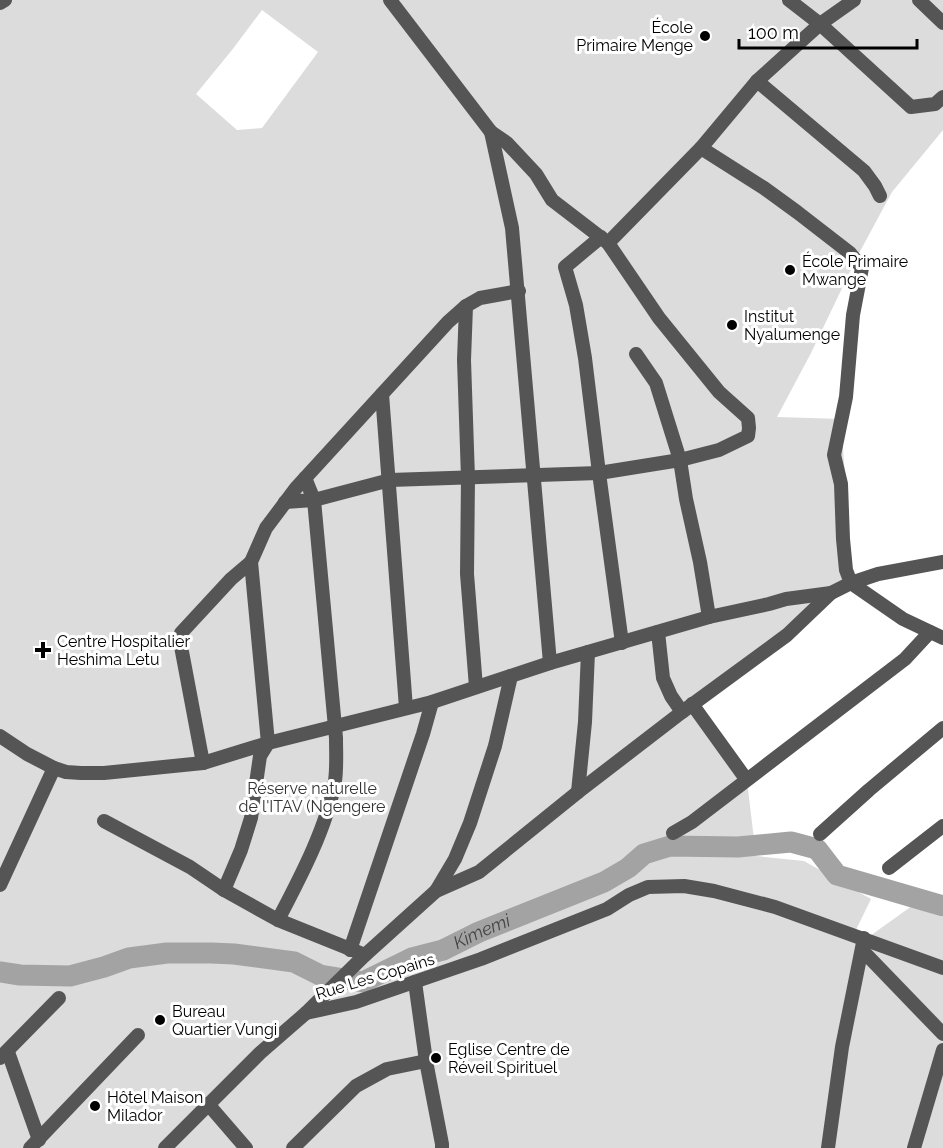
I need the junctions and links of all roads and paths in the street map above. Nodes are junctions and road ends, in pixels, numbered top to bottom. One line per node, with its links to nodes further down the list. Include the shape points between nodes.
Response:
1 (5, 0): 6 (street)
2 (390, 0): 11 (street)
3 (789, 0): 8 (street)
4 (854, 0): 8 (street)
5 (918, 0): 7 (street)
6 (0, 3)
7 (943, 23)
8 (820, 24): 9 (street); 10 (street, via 911,107 935,105)
9 (757, 81): 12 (street); 13 (street, via 864,171)
10 (943, 97)
11 (491, 132): 14 (street, via 536,174 552,200); 15 (street, via 512,228)
12 (701, 148): 14 (street); 29 (street, via 797,212 850,253 862,268 846,397 834,455 841,484 846,570)
13 (880, 196)
14 (604, 240): 19 (street, via 665,326 719,392 748,418 748,436 719,450); 20 (street, via 565,267 578,315)
15 (519, 291): 16 (street, via 480,298); 21 (street)
16 (466, 306): 18 (street); 23 (street)
17 (636, 354): 19 (street, via 656,382)
18 (382, 394): 22 (street); 24 (street)
19 (680, 460): 20 (street); 31 (street)
20 (599, 473): 21 (street); 34 (street)
21 (534, 475): 23 (street); 36 (street)
22 (305, 478): 25 (street); 26 (street)
23 (468, 478): 24 (street); 38 (street, via 467,574)
24 (390, 480): 25 (street); 40 (street)
25 (314, 500): 26 (street); 42 (street)
26 (285, 502): 27 (street, via 266,528)
27 (251, 562): 45 (street); 46 (street, via 181,633)
28 (943, 562): 29 (street)
29 (851, 583): 30 (street); 33 (street, via 903,619)
30 (831, 593): 31 (street); 41 (street, via 787,635)
31 (709, 617): 32 (street)
32 (658, 632): 34 (street); 41 (street, via 663,678 671,696)
33 (936, 635): 48 (street)
34 (622, 643): 35 (street)
35 (588, 652): 36 (street); 49 (street)
36 (550, 663): 37 (street)
37 (511, 676): 38 (street); 57 (street, via 495,746 470,823)
38 (476, 687): 39 (street)
39 (432, 702): 40 (street); 60 (street)
40 (406, 708): 42 (street)
41 (687, 708): 48 (street); 49 (street)
42 (335, 727): 45 (street); 58 (street, via 332,795 305,868)
43 (943, 728): 53 (street)
44 (0, 737): 47 (street)
45 (268, 743): 46 (street); 56 (street, via 260,756 251,818)
46 (203, 763): 47 (street, via 104,773)
47 (54, 768): 55 (street)
48 (746, 779): 52 (street)
49 (578, 792): 57 (street, via 479,872)
50 (104, 821): 56 (street)
51 (943, 826): 54 (street)
52 (673, 833)
53 (820, 834)
54 (889, 868)
55 (0, 885)
56 (224, 890): 58 (street)
57 (436, 891): 62 (street)
58 (278, 920): 60 (street)
59 (863, 944): 63 (street, Rue Les Copains); 64 (street, Rue Les Copains, via 775,907 684,886 648,887 607,909); 67 (street); 78 (street, via 842,1047)
60 (350, 950): 62 (street)
61 (943, 953): 63 (street)
62 (365, 955): 66 (street)
63 (940, 967)
64 (415, 982): 66 (street, Rue Les Copains); 71 (street)
65 (59, 998): 70 (street)
66 (306, 1014): 72 (street, Rue Les Copains)
67 (943, 1034)
68 (138, 1035): 73 (street)
69 (943, 1050): 79 (street)
70 (4, 1055): 73 (street)
71 (426, 1061): 74 (street); 77 (street, via 387,1069 356,1086)
72 (208, 1104): 75 (street, Rue Les Copains); 76 (street)
73 (33, 1146)
74 (438, 1146)
75 (165, 1148)
76 (246, 1148)
77 (293, 1148)
78 (828, 1148)
79 (915, 1148)

